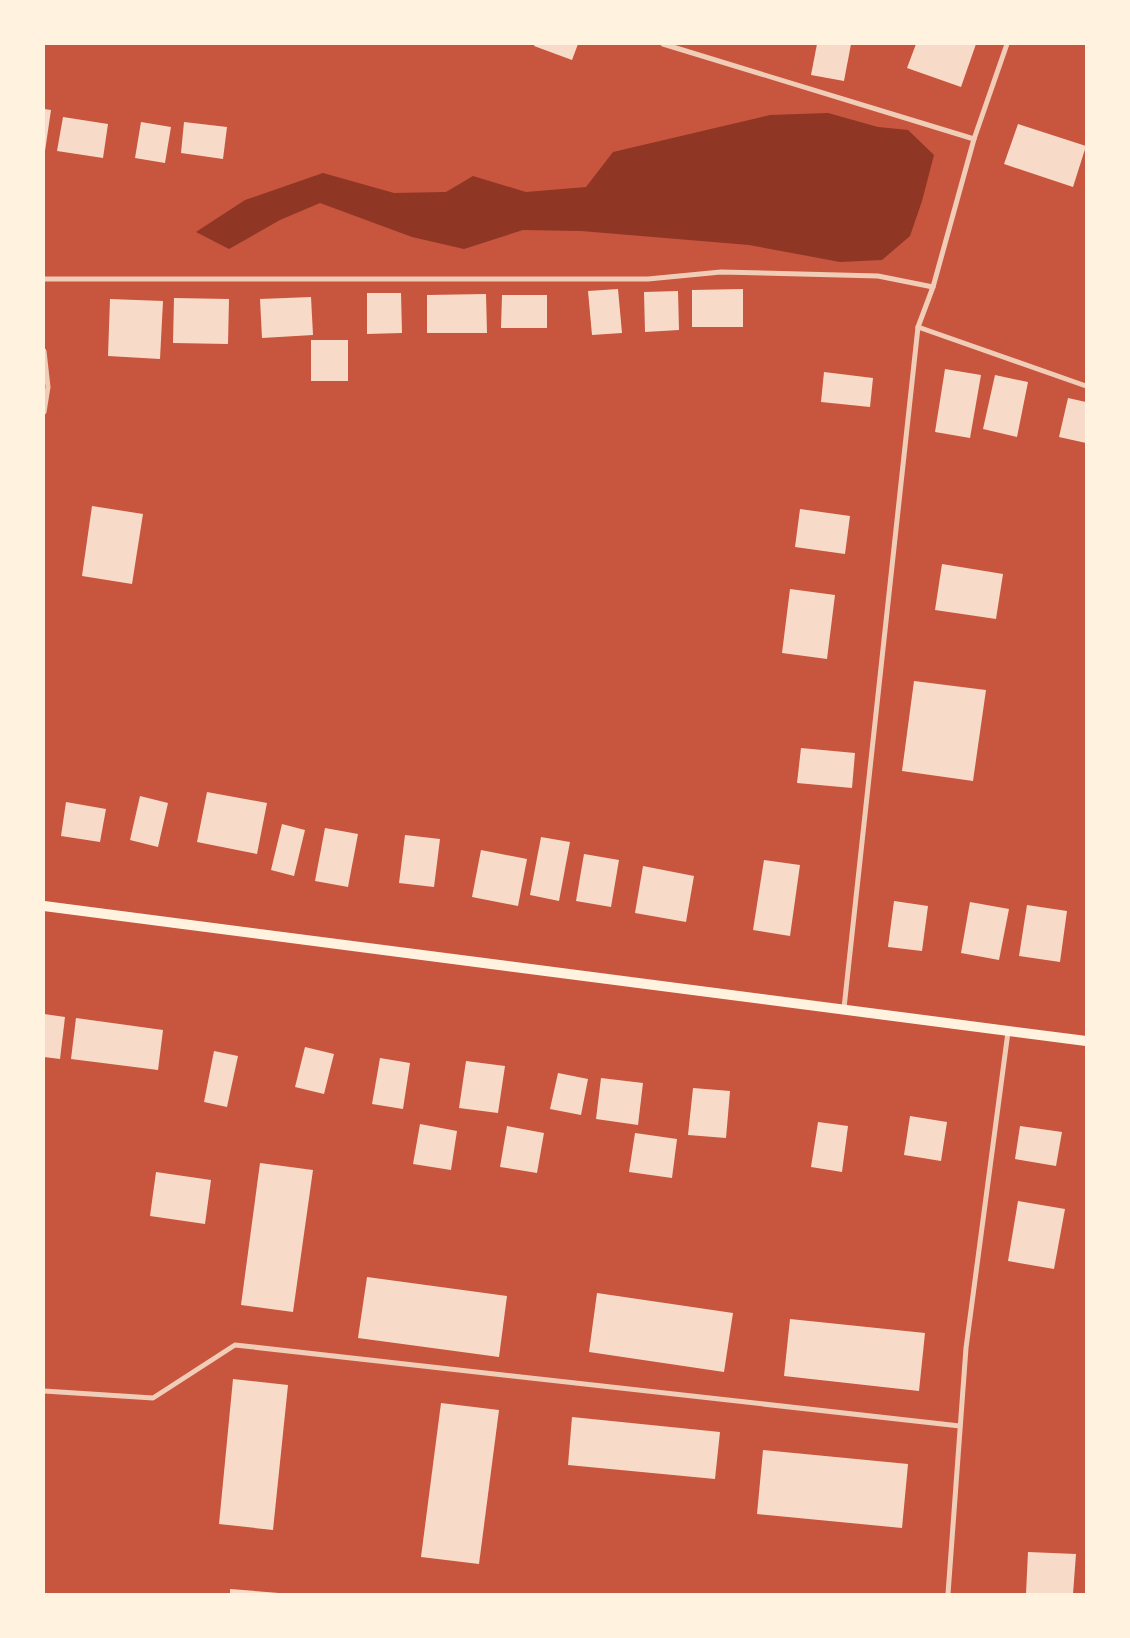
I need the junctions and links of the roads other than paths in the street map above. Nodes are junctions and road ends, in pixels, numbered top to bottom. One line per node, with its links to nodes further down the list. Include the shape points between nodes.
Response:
1 (663, 44): 3 (street)
2 (1007, 44): 3 (street)
3 (974, 139): 5 (street)
4 (44, 279): 5 (street, via 648,279 721,272 878,276)
5 (933, 287): 6 (street)
6 (918, 327): 8 (street); 11 (street)
7 (44, 350): 9 (street, via 48,387)
8 (1086, 386)
9 (44, 412)
10 (44, 906): 11 (main road)
11 (844, 1008): 12 (main road)
12 (1008, 1032): 13 (main road); 15 (street, via 966,1348)
13 (1086, 1041)
14 (44, 1391): 15 (street, via 153,1398 235,1345)
15 (960, 1426): 16 (street)
16 (948, 1594)

